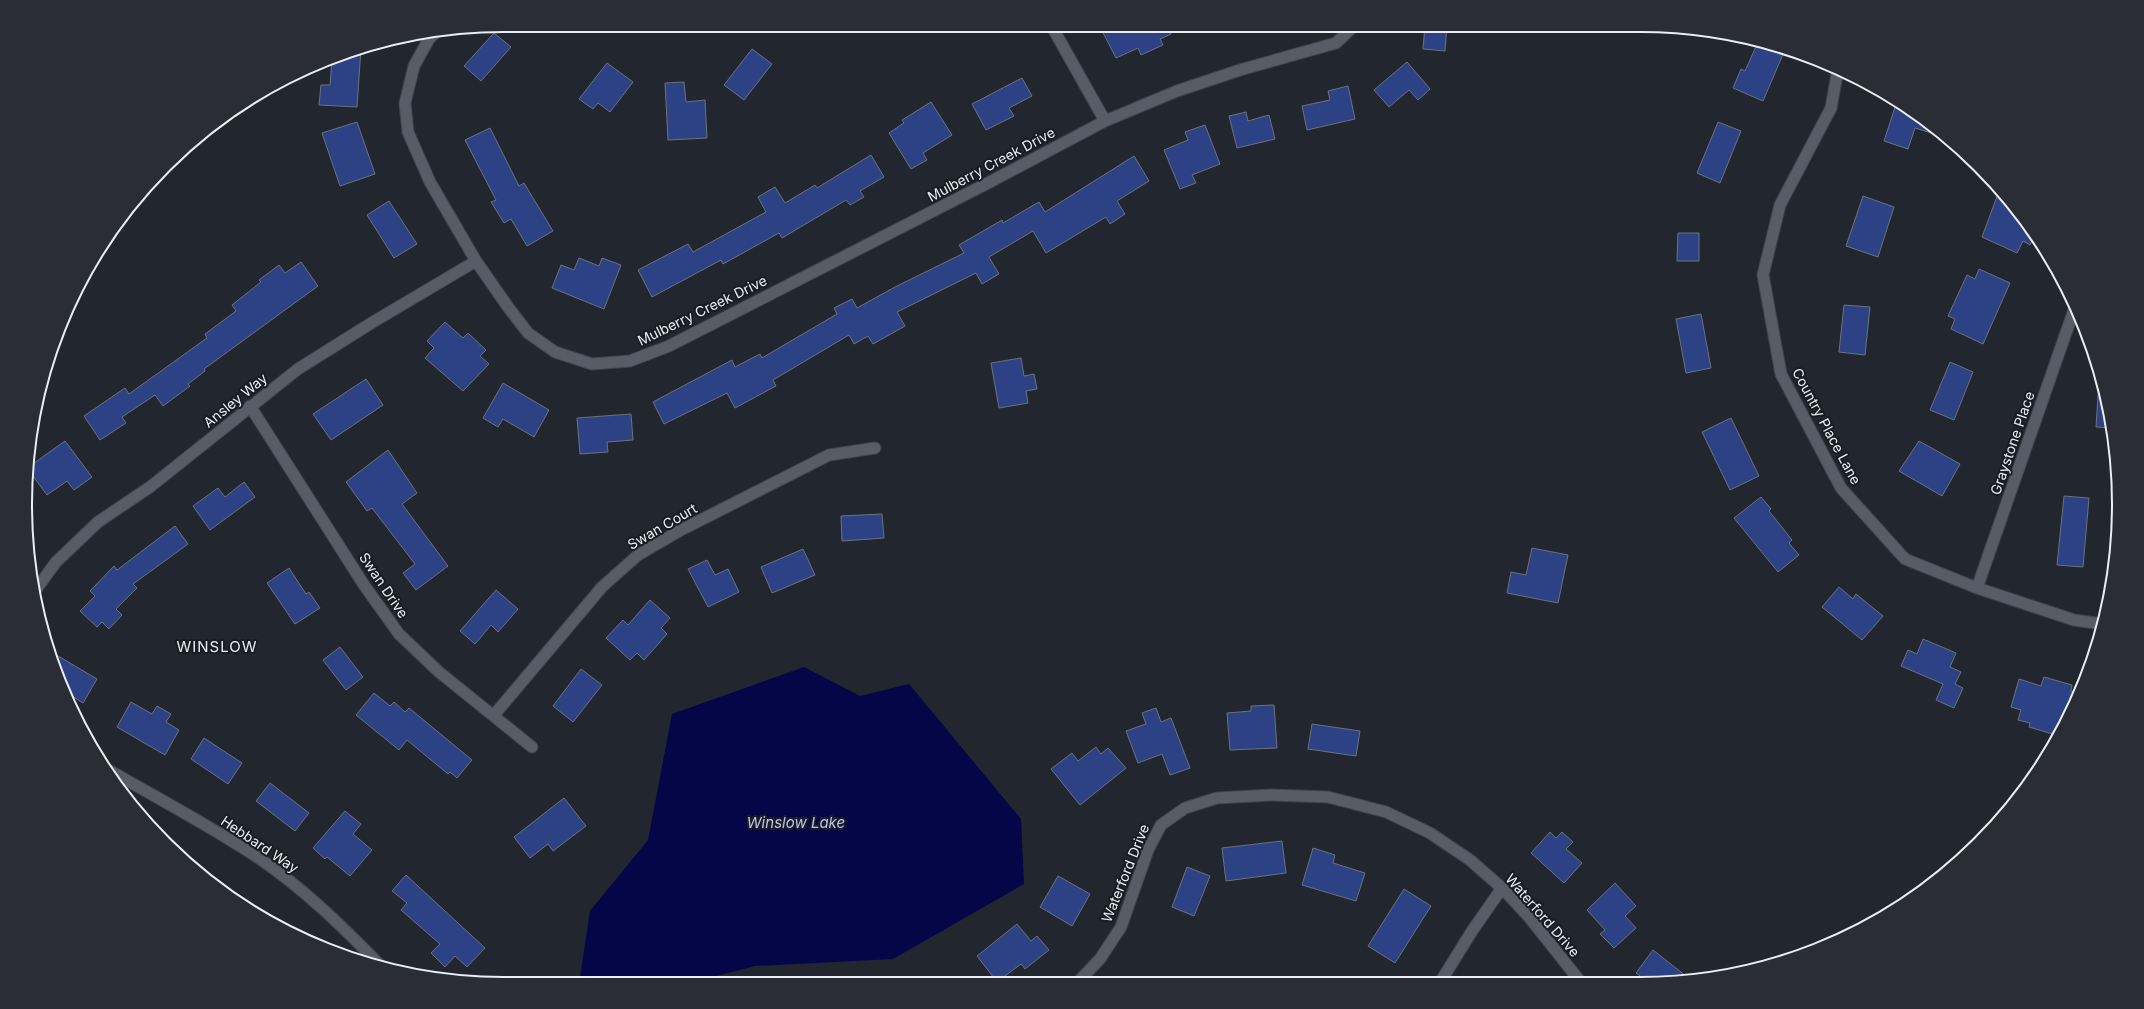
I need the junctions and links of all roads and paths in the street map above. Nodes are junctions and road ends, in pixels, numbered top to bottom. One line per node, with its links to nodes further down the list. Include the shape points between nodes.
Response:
1 (1055, 32): 5 (street)
2 (1348, 32): 5 (street, Mulberry Creek Drive, via 1336,43 1184,89)
3 (430, 38): 6 (street, Mulberry Creek Drive, via 414,66 405,103 408,132 430,182)
4 (1837, 76): 11 (street, Country Place Lane, via 1831,108 1780,204 1763,276 1781,374 1841,488 1905,559)
5 (1104, 121): 6 (street, Mulberry Creek Drive, via 669,346 630,361 592,364 555,352 528,333)
6 (476, 261): 8 (street, Ansley Way, via 304,365)
7 (2072, 315): 11 (street, Graystone Place)
8 (250, 406): 10 (street, Ansley Way, via 150,487 98,522 56,562); 13 (street, Swan Drive, via 364,585 399,634 439,672)
9 (875, 448): 13 (street, Swan Court, via 829,455 680,530 638,555 602,587)
10 (39, 585)
11 (1977, 588): 12 (street, Country Place Lane, via 2074,620)
12 (2097, 623)
13 (494, 715): 14 (street, Swan Drive)
14 (532, 747)
15 (119, 777): 17 (street, Hebbard Way, via 257,857 309,896)
16 (1502, 888): 18 (street, Waterford Drive, via 1470,860 1430,833 1386,812 1328,797 1271,795 1216,798 1185,808 1161,825 1148,850 1120,927 1100,959); 19 (street); 20 (street, Waterford Drive, via 1529,917)
17 (374, 958)
18 (1083, 977)
19 (1443, 977)
20 (1577, 977)

